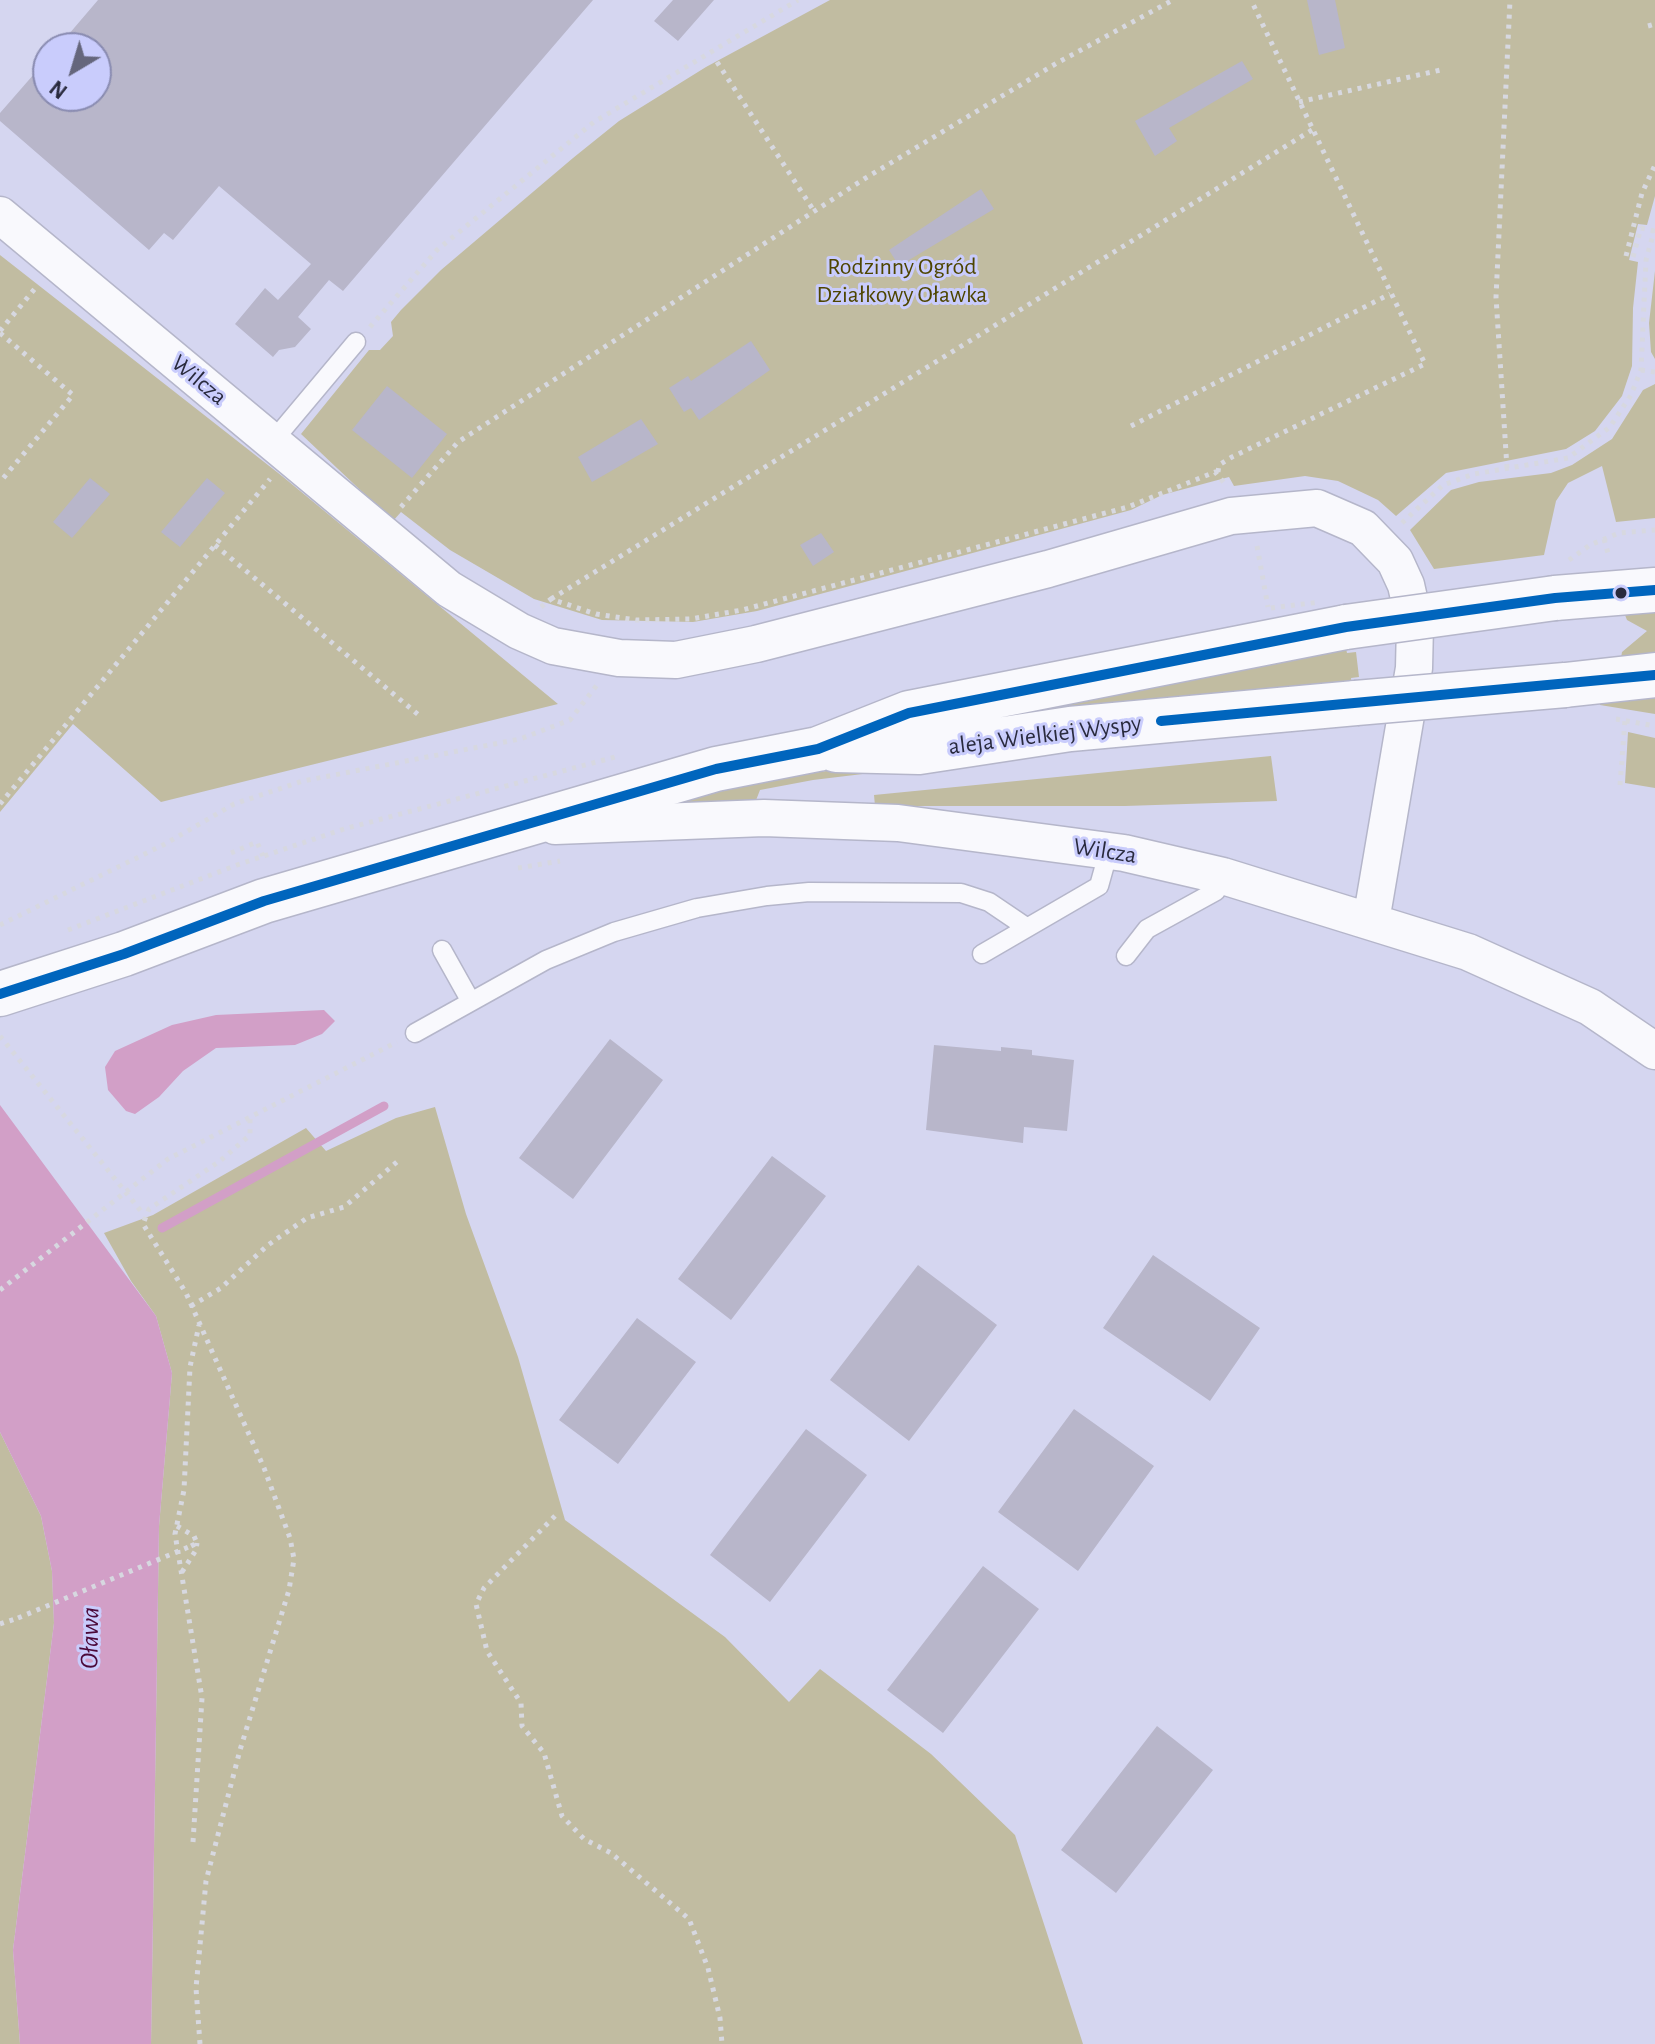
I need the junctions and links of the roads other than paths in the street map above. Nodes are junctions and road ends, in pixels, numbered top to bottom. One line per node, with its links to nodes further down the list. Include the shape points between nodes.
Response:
1 (0, 215): 3 (street, Wilcza)
2 (356, 342): 3 (lane)
3 (275, 456): 10 (street, Wilcza, via 393,532 449,589 519,631 553,646 619,658 676,660 756,644 1231,516 1317,508 1363,528 1382,543 1406,585 1415,625 1414,668)
4 (1655, 590): 6 (main road, aleja Wielkiej Wyspy, bridge, via 1559,581 909,713)
5 (1655, 675): 6 (main road, aleja Wielkiej Wyspy, bridge, via 1070,729 919,752)
6 (818, 749): 7 (main road, aleja Wielkiej Wyspy, via 716,769)
7 (518, 827): 8 (street, Wilcza, via 764,818 898,823); 15 (main road, aleja Wielkiej Wyspy, via 264,901)
8 (1109, 850): 9 (street, Wilcza); 11 (lane, via 1099,886)
9 (1223, 876): 10 (street, Wilcza); 14 (lane, via 1216,891 1147,929)
10 (1371, 921): 18 (street, Wilcza, via 1530,978 1590,1007)
11 (1026, 927): 13 (lane); 16 (lane, via 989,902 961,893 767,896 697,908 614,932)
12 (442, 950): 16 (lane)
13 (982, 954)
14 (1126, 956)
15 (0, 994)
16 (470, 1000): 17 (lane)
17 (415, 1033)
18 (1655, 1051)

